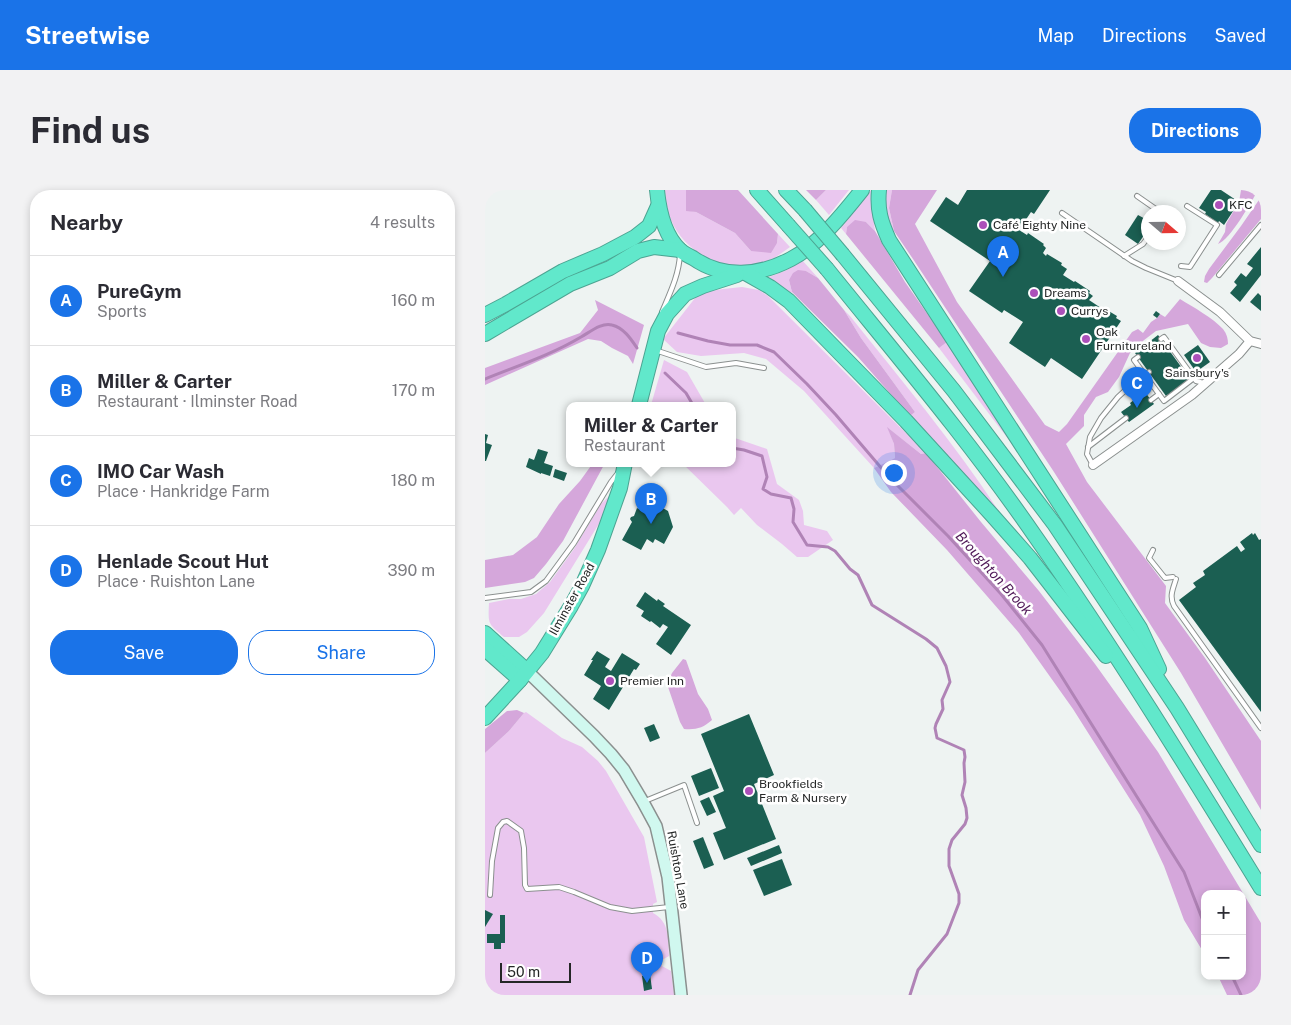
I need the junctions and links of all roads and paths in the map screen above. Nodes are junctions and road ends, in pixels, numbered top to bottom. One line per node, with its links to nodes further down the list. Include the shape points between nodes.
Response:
1 (649, 190): 9 (highway)
2 (657, 190): 9 (highway)
3 (757, 190): 54 (highway, bridge, via 827,269 949,420 1030,528)
4 (786, 190): 52 (highway, bridge, via 843,254 1020,478)
5 (862, 190): 17 (highway, via 841,216 805,250 770,269)
6 (879, 190): 52 (highway, via 878,208 889,240 1140,628)
7 (1137, 196): 8 (lane)
8 (1150, 205)
9 (658, 206): 14 (highway, via 667,231); 20 (highway, via 649,226 635,237 563,271)
10 (1187, 206): 16 (lane, via 1217,225 1190,267)
11 (1062, 214): 15 (lane)
12 (1261, 225): 18 (lane)
13 (1141, 245): 15 (lane)
14 (680, 250): 17 (highway, via 714,270); 21 (lane, via 679,265 661,313); 22 (highway, via 654,247 638,251 609,268 570,284)
15 (1124, 256): 19 (lane)
16 (1181, 266)
17 (744, 274): 21 (highway, via 685,294 667,314); 54 (highway, via 789,301 906,421 1023,551)
18 (1219, 275)
19 (1178, 281): 24 (street, via 1220,312)
20 (485, 315)
21 (658, 331): 26 (highway)
22 (485, 334)
23 (1161, 339): 34 (lane, via 1164,337)
24 (1250, 341): 25 (street); 36 (street)
25 (1261, 344)
26 (653, 350): 30 (lane, via 706,367 736,363); 41 (highway)
27 (1138, 356): 29 (lane, via 1133,360)
28 (1141, 362): 29 (lane)
29 (1137, 365): 32 (lane)
30 (764, 368)
31 (1146, 368): 32 (lane)
32 (1142, 371): 35 (lane)
33 (1149, 372): 35 (lane)
34 (1190, 374): 36 (lane, via 1196,381); 39 (lane, via 1163,401)
35 (1145, 376): 38 (lane, via 1152,380); 43 (lane, via 1118,397 1101,418)
36 (1204, 383): 44 (street, via 1192,395)
37 (1157, 384): 38 (lane)
38 (1153, 386): 39 (lane)
39 (1161, 394): 40 (lane)
40 (1151, 400)
41 (640, 402)
42 (1127, 418): 43 (lane)
43 (1088, 446): 44 (lane, via 1087,454)
44 (1093, 465)
45 (623, 467): 48 (lane, via 546,581 531,592)
46 (624, 467): 51 (highway, Ilminster Road, via 598,550 581,586 542,653)
47 (1153, 550): 55 (lane, via 1149,558 1165,578 1175,578 1171,594 1174,606)
48 (485, 598)
49 (485, 633): 51 (highway)
50 (485, 649): 51 (highway)
51 (523, 675): 53 (highway, Ilminster Road); 56 (street, Ruishton Lane, via 554,697 594,736 623,770)
52 (1177, 708): 58 (highway)
53 (485, 718)
54 (1157, 718): 59 (highway)
55 (1261, 728)
56 (643, 802): 57 (lane, via 684,785); 61 (street, Ruishton Lane, via 656,826 668,877)
57 (697, 823)
58 (1261, 845)
59 (1261, 888)
60 (490, 895): 61 (lane, via 498,828 507,821 521,832 527,889 559,887 610,907 632,911)
61 (671, 907): 62 (street, Ruishton Lane)
62 (681, 995)

